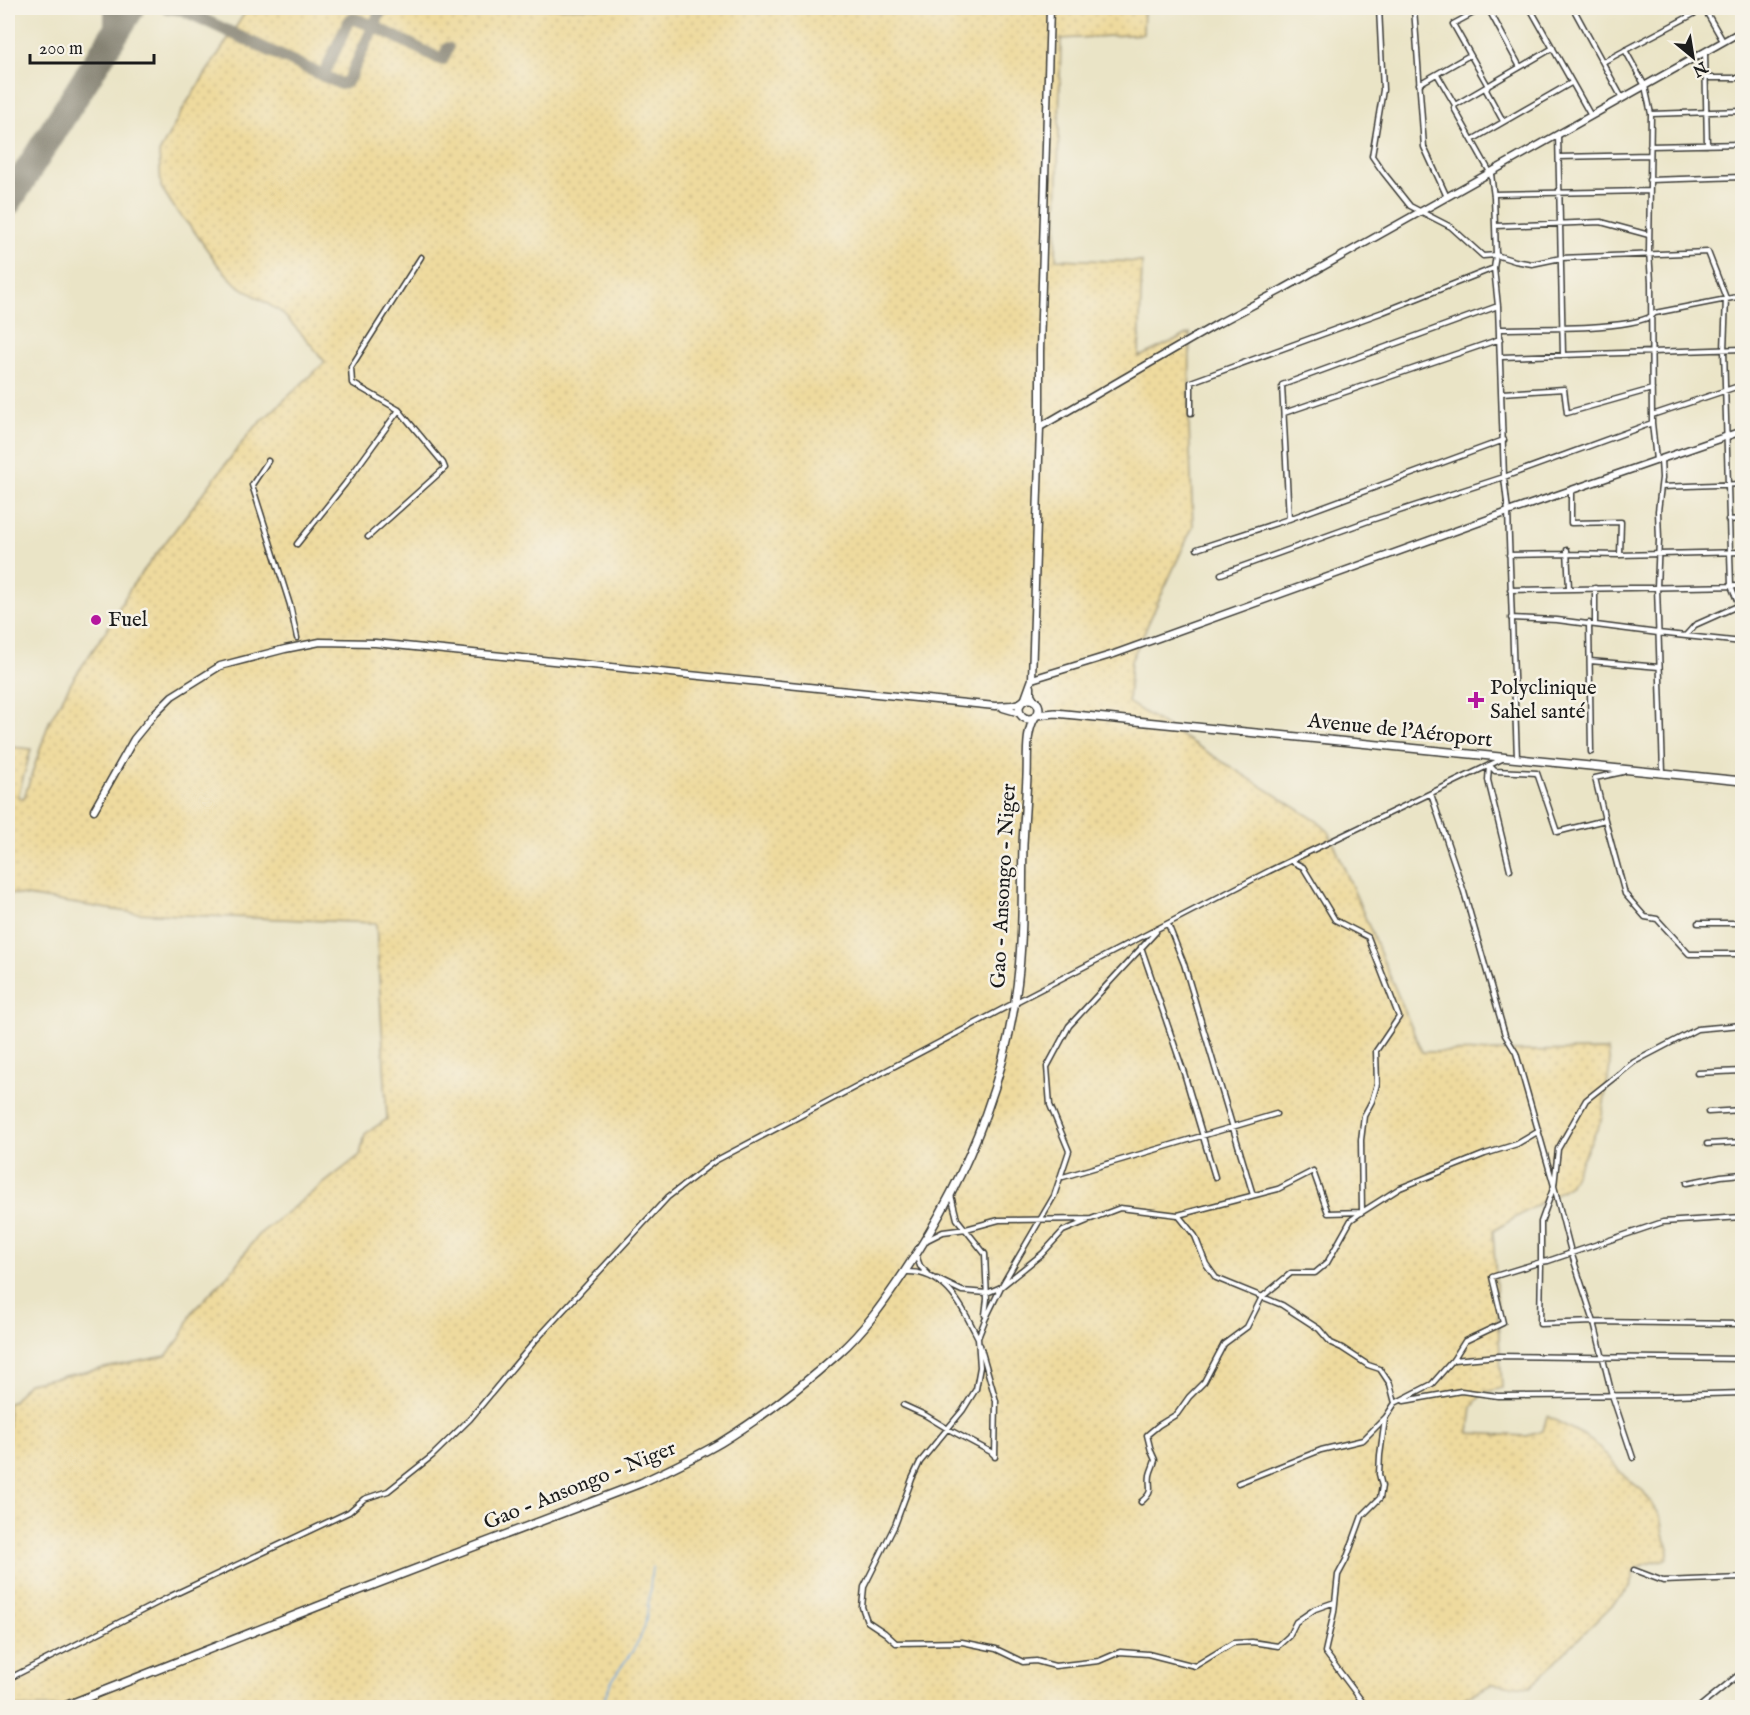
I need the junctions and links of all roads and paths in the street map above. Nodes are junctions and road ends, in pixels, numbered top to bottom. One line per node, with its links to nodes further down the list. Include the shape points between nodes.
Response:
1 (1050, 8): 75 (street)
2 (1378, 8): 45 (street, via 1383,90 1372,156 1410,206)
3 (1414, 8): 21 (street)
4 (1483, 8): 14 (street, via 1453,24)
5 (1488, 8): 16 (street)
6 (1530, 8): 11 (street)
7 (1573, 8): 15 (street)
8 (1705, 8): 10 (street); 12 (street)
9 (1743, 31): 10 (street)
10 (1724, 42): 13 (street)
11 (1553, 48): 16 (street); 20 (street)
12 (1625, 50): 15 (street); 23 (street)
13 (1705, 53): 18 (street); 23 (street)
14 (1470, 55): 17 (street); 22 (street)
15 (1603, 62): 24 (street)
16 (1521, 68): 22 (street)
17 (1437, 74): 21 (street); 25 (street)
18 (1705, 78): 19 (street); 27 (street)
19 (1743, 78)
20 (1571, 83): 29 (street); 30 (street)
21 (1419, 84): 44 (street, via 1424,147)
22 (1488, 86): 25 (street); 30 (street, via 1486,90)
23 (1645, 86): 24 (street); 28 (street)
24 (1623, 99): 29 (street)
25 (1455, 105): 32 (street)
26 (1743, 111): 27 (street)
27 (1706, 113): 28 (street); 34 (street)
28 (1652, 114): 35 (street)
29 (1591, 116): 31 (street)
30 (1503, 121): 32 (street)
31 (1558, 134): 37 (street); 38 (street)
32 (1472, 140): 38 (street)
33 (1743, 144): 34 (street)
34 (1707, 145): 35 (street)
35 (1650, 146): 36 (street)
36 (1650, 155): 37 (street); 40 (street)
37 (1559, 157): 42 (street)
38 (1491, 174): 43 (street); 44 (street)
39 (1743, 177): 40 (street)
40 (1649, 180): 41 (street)
41 (1649, 191): 42 (street); 48 (street)
42 (1559, 193): 43 (street); 46 (street)
43 (1494, 194): 47 (street)
44 (1448, 197): 45 (street)
45 (1421, 212): 50 (street, via 1451,227 1483,256); 75 (street)
46 (1560, 224): 47 (street); 48 (street, via 1601,222); 52 (street)
47 (1495, 226): 50 (street)
48 (1649, 235): 49 (street)
49 (1649, 253): 52 (street); 55 (street, via 1708,252); 57 (street)
50 (1497, 255): 52 (street, via 1532,264); 53 (street)
51 (422, 256): 70 (street, via 351,367 352,383)
52 (1561, 258): 58 (street)
53 (1494, 268): 56 (street); 71 (street, via 1191,382)
54 (1743, 296): 55 (street)
55 (1726, 298): 57 (street, via 1655,313); 62 (street)
56 (1498, 306): 59 (street); 72 (street, via 1282,385)
57 (1651, 318): 58 (street, via 1625,324); 63 (street)
58 (1563, 327): 59 (street); 64 (street)
59 (1499, 329): 60 (street)
60 (1500, 339): 65 (street); 72 (street)
61 (1743, 349): 62 (street)
62 (1724, 350): 63 (street); 68 (street)
63 (1652, 351): 64 (street); 67 (street)
64 (1563, 355): 65 (street)
65 (1501, 357): 69 (street)
66 (1743, 385): 68 (street)
67 (1652, 389): 69 (street, via 1567,412 1564,389); 73 (street)
68 (1725, 391): 73 (street); 77 (street)
69 (1502, 393): 78 (street)
70 (399, 410): 90 (street, via 445,468); 91 (street)
71 (1191, 413)
72 (1284, 413): 87 (street)
73 (1652, 415): 74 (street)
74 (1652, 423): 79 (street); 81 (street)
75 (1040, 427): 117 (street)
76 (1743, 431): 77 (street)
77 (1728, 437): 79 (street); 83 (street)
78 (1504, 440): 81 (street); 87 (street)
79 (1658, 460): 84 (street); 85 (street)
80 (268, 461): 113 (street, via 252,485)
81 (1504, 477): 86 (street); 99 (street)
82 (1743, 484): 83 (street)
83 (1728, 485): 84 (street); 88 (street)
84 (1661, 488): 96 (street)
85 (1571, 491): 86 (street); 98 (street, via 1571,523 1621,522)
86 (1508, 512): 97 (street); 117 (street)
87 (1289, 519): 92 (street)
88 (1728, 519): 89 (street); 94 (street)
89 (1743, 519)
90 (368, 537)
91 (297, 544)
92 (1197, 549)
93 (1567, 552): 97 (street); 98 (street); 103 (street)
94 (1729, 552): 95 (street); 96 (street); 100 (street)
95 (1743, 552)
96 (1657, 554): 98 (street); 102 (street)
97 (1509, 555): 105 (street)
98 (1620, 555)
99 (1221, 574)
100 (1731, 586): 101 (street); 102 (street); 106 (street)
101 (1743, 586)
102 (1657, 587): 104 (street); 111 (street)
103 (1569, 588): 104 (street); 105 (street)
104 (1595, 588): 110 (street)
105 (1510, 590): 107 (street)
106 (1741, 604): 108 (street); 112 (street, via 1695,625)
107 (1511, 618): 109 (street); 127 (street)
108 (1743, 619)
109 (1589, 623): 110 (street); 115 (street)
110 (1595, 624): 111 (street)
111 (1658, 633): 112 (street); 116 (street)
112 (1686, 635): 114 (street)
113 (297, 638)
114 (1743, 642)
115 (1590, 661): 116 (street); 125 (street)
116 (1659, 667): 130 (street)
117 (1031, 681): 118 (street); 119 (street, via 1031,694)
118 (1023, 701): 119 (main road); 120 (street); 122 (main road)
119 (1037, 703): 121 (main road); 123 (main road)
120 (1000, 707): 122 (street); 133 (street, via 386,644 320,642 220,666 172,696 134,739)
121 (1055, 713): 123 (main road); 126 (main road, Avenue de l'Aéroport)
122 (1022, 715): 123 (main road, via 1029,719); 124 (main road)
123 (1036, 716): 124 (main road)
124 (1029, 736): 143 (main road, Gao - Ansongo - Niger, via 1021,944)
125 (1591, 752)
126 (1505, 758): 127 (main road, Avenue de l'Aéroport); 128 (street)
127 (1517, 759): 129 (main road, Avenue de l'Aéroport)
128 (1489, 765): 132 (street); 134 (street, via 1495,771 1537,773 1557,832); 136 (street, via 1488,780)
129 (1629, 770): 130 (main road, Avenue de l'Aéroport); 134 (street, via 1595,778)
130 (1663, 773): 131 (main road, Avenue de l'Aéroport)
131 (1743, 782)
132 (1431, 794): 135 (street); 151 (street, via 1505,1035 1516,1053)
133 (94, 810)
134 (1605, 820): 142 (street, via 1625,894 1646,917 1657,920 1689,954)
135 (1291, 861): 139 (street); 162 (street, via 1303,867 1335,920 1368,937 1399,1017 1376,1051 1377,1084 1364,1116 1361,1140)
136 (1510, 870)
137 (1698, 923): 138 (street)
138 (1743, 923)
139 (1168, 924): 140 (street); 150 (street, via 1184,964)
140 (1160, 928): 141 (street); 143 (street)
141 (1141, 946): 152 (street); 165 (street, via 1069,1026 1047,1067 1050,1105 1069,1151 1054,1196)
142 (1743, 954)
143 (1014, 1003): 160 (main road, Gao - Ansongo - Niger, via 990,1104); 199 (street, via 715,1161 668,1197 535,1341 470,1419 388,1491 364,1499 349,1512)
144 (1743, 1025): 159 (street, via 1697,1029 1634,1062 1586,1100 1558,1149)
145 (1743, 1071): 146 (street)
146 (1697, 1074)
147 (1743, 1110): 148 (street)
148 (1708, 1112)
149 (1276, 1114): 150 (street)
150 (1232, 1127): 152 (street); 161 (street)
151 (1539, 1131): 159 (street); 162 (street, via 1517,1144 1400,1188)
152 (1202, 1136): 156 (street); 157 (street)
153 (1743, 1142): 154 (street)
154 (1707, 1144)
155 (1743, 1174): 158 (street)
156 (1063, 1177)
157 (1215, 1177)
158 (1687, 1183)
159 (1554, 1186): 169 (street); 171 (street, via 1540,1222)
160 (951, 1194): 167 (street, via 957,1219); 168 (main road, Gao - Ansongo - Niger)
161 (1253, 1196): 162 (street, via 1278,1189 1313,1171 1328,1213); 163 (street)
162 (1362, 1212): 176 (street, via 1351,1220 1327,1263 1316,1273 1291,1273)
163 (1178, 1215): 166 (street, via 1120,1208); 176 (street, via 1195,1236 1216,1278)
164 (1743, 1217): 169 (street, via 1663,1222)
165 (1041, 1219): 166 (street); 167 (street, via 999,1220); 174 (street)
166 (1091, 1219): 174 (street, via 1064,1230 1042,1254)
167 (966, 1229): 168 (street, via 943,1232); 175 (street, via 985,1254)
168 (924, 1242): 170 (main road, Gao - Ansongo - Niger)
169 (1571, 1252): 171 (street); 178 (street)
170 (916, 1254): 172 (main road, Gao - Ansongo - Niger); 173 (street, via 920,1266)
171 (1541, 1262): 178 (street, via 1540,1324); 183 (street, via 1492,1277 1503,1323 1466,1341)
172 (904, 1272): 173 (street); 200 (main road, Gao - Ansongo - Niger, via 878,1311 839,1353 760,1416 684,1463)
173 (930, 1275): 175 (street, via 962,1291); 180 (street, via 954,1294)
174 (1001, 1287): 175 (street); 177 (street)
175 (987, 1293): 177 (street)
176 (1262, 1297): 186 (street, via 1282,1305 1319,1329 1331,1343 1380,1369); 193 (street, via 1247,1327 1224,1344 1204,1382 1177,1414 1147,1435 1155,1460 1149,1495)
177 (985, 1320): 180 (street)
178 (1594, 1322): 179 (street); 181 (street)
179 (1743, 1324)
180 (978, 1338): 189 (street, via 980,1367 976,1389); 189 (street, via 996,1401 995,1456)
181 (1603, 1358): 182 (street); 183 (street, via 1499,1356); 185 (street)
182 (1743, 1359)
183 (1453, 1360): 186 (street, via 1432,1384)
184 (1743, 1393): 185 (street)
185 (1612, 1395): 186 (street, via 1498,1396 1461,1392); 190 (street)
186 (1397, 1402): 188 (street)
187 (903, 1405): 189 (street)
188 (1386, 1417): 191 (street, via 1363,1440 1321,1450); 197 (street, via 1380,1455 1380,1498 1362,1516 1338,1575)
189 (948, 1429): 197 (street, via 920,1462 864,1587 862,1607 867,1621 896,1643 962,1641 996,1649 1023,1662 1055,1666 1099,1661 1120,1652 1148,1654 1195,1666 1233,1643 1278,1646 1296,1622)
190 (1633, 1458)
191 (1238, 1483)
192 (1743, 1491): 194 (street)
193 (1141, 1502)
194 (1743, 1542)
195 (1634, 1570): 196 (street, via 1663,1581)
196 (1743, 1578)
197 (1335, 1602): 201 (street, via 1325,1652)
198 (1743, 1672): 202 (street)
199 (8, 1679)
200 (60, 1707)
201 (1367, 1707)
202 (1698, 1707)

